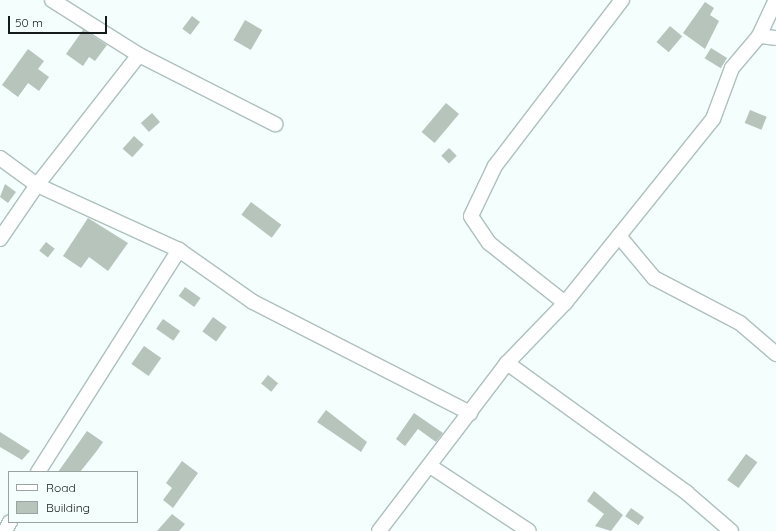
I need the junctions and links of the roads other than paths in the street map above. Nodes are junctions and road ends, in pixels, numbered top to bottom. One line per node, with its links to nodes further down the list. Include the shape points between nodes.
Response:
1 (52, 0): 6 (street)
2 (622, 0): 13 (street, via 495,166 471,216 489,243)
3 (776, 0): 4 (street)
4 (759, 36): 5 (street); 10 (street, via 732,68 713,119)
5 (776, 38)
6 (139, 55): 7 (street); 9 (street)
7 (275, 124)
8 (0, 158): 9 (street)
9 (37, 185): 11 (street); 12 (street)
10 (619, 236): 13 (street); 14 (street, via 654,278 740,323)
11 (0, 239)
12 (179, 250): 16 (street, via 254,302); 18 (street)
13 (565, 303): 15 (street)
14 (776, 354)
15 (507, 363): 16 (street); 21 (street, via 687,493)
16 (470, 413): 17 (street)
17 (430, 466): 19 (street); 20 (street)
18 (39, 471)
19 (379, 531)
20 (528, 531)
21 (730, 531)

